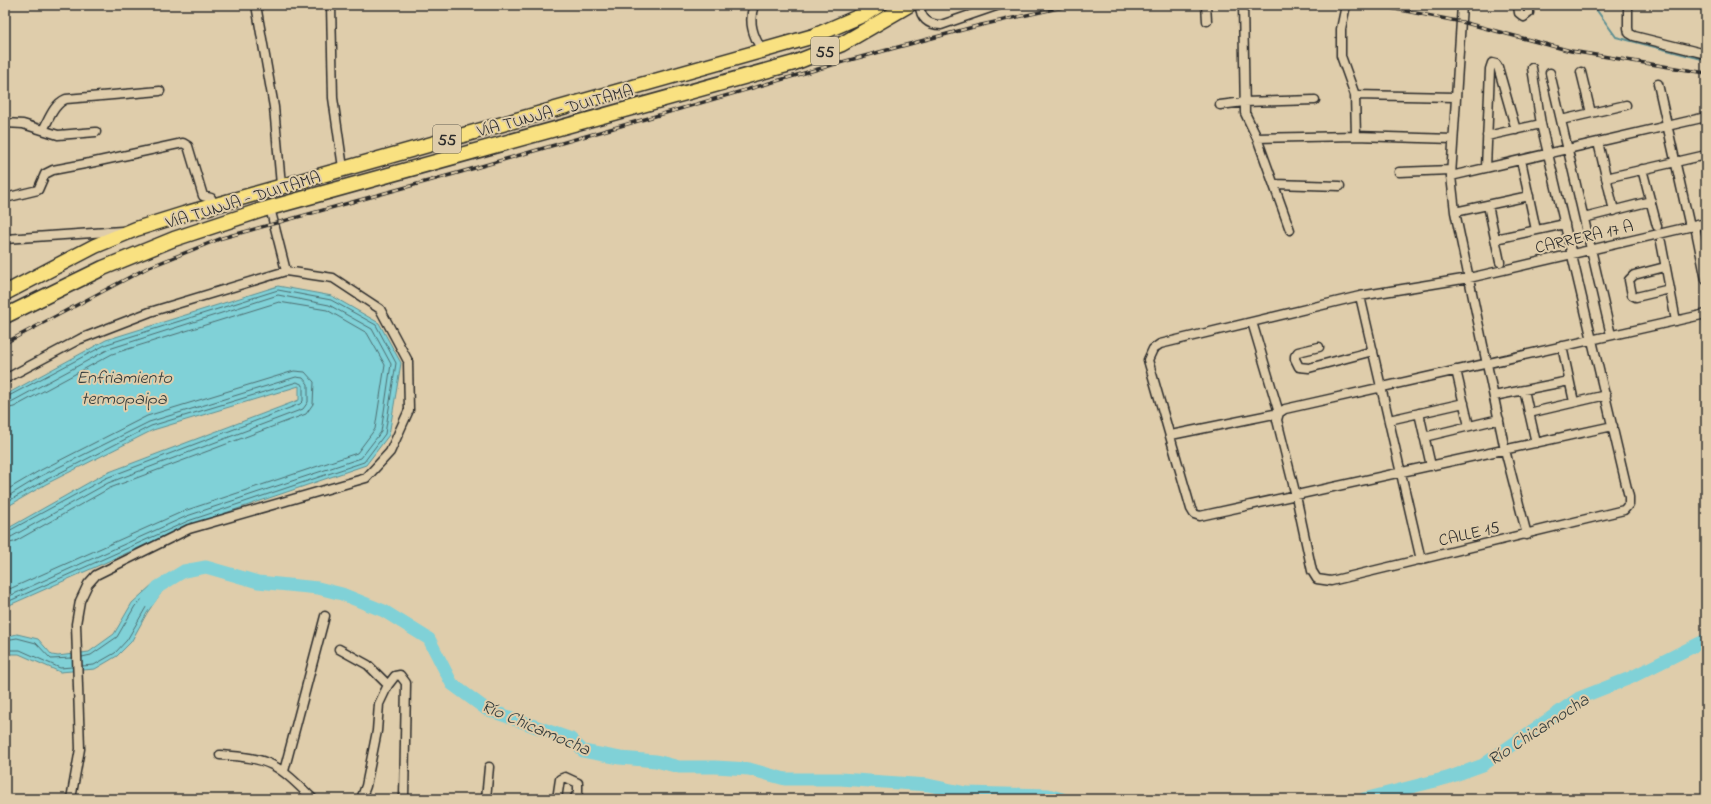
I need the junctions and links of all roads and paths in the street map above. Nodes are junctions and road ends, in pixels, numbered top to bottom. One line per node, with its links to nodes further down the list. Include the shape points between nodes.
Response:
1 (256, 5): 56 (street, via 274,107)
2 (331, 5): 49 (street, via 333,98)
3 (754, 5): 17 (street, via 751,15 752,27 754,38)
4 (879, 5): 15 (highway, VÍA TUNJA - DUITAMA / 55)
5 (909, 5): 63 (highway, VÍA TUNJA - DUITAMA / 55, via 842,44 794,63)
6 (920, 5): 7 (street, via 926,21 941,26)
7 (999, 5)
8 (1206, 5): 16 (street)
9 (1244, 5): 27 (street)
10 (1346, 5): 24 (street, via 1341,29 1341,56)
11 (1462, 5): 25 (street)
12 (1518, 5): 13 (street, via 1518,13 1524,17 1529,13)
13 (1529, 5)
14 (1628, 5): 18 (street, via 1629,33)
15 (864, 10): 17 (highway, VÍA TUNJA - DUITAMA / 55, via 814,36)
16 (1207, 21)
17 (762, 50): 49 (highway, VÍA TUNJA - DUITAMA / 55)
18 (1706, 54)
19 (1532, 68): 34 (street)
20 (1581, 72): 30 (street)
21 (1550, 73): 32 (street)
22 (1658, 84): 35 (street)
23 (160, 91): 36 (street, via 66,99 59,103)
24 (1355, 95): 25 (street); 39 (street)
25 (1455, 97): 42 (street)
26 (1316, 100): 27 (street)
27 (1244, 102): 28 (street); 41 (street, via 1245,113)
28 (1220, 105)
29 (1626, 105): 30 (street)
30 (1591, 113): 32 (street)
31 (1706, 117): 35 (street)
32 (1561, 120): 44 (street)
33 (5, 123): 36 (street, via 23,124)
34 (1541, 124): 37 (street); 45 (street)
35 (1667, 126): 43 (street); 48 (street)
36 (43, 130): 38 (street, via 58,135)
37 (1516, 130): 40 (street); 40 (street, via 1498,67 1492,63)
38 (96, 132)
39 (1356, 136): 41 (street); 42 (street)
40 (1487, 136): 50 (street)
41 (1257, 138): 55 (street)
42 (1454, 139): 53 (street)
43 (1598, 142): 44 (street); 54 (street)
44 (1568, 149): 45 (street); 66 (street)
45 (1548, 154): 47 (street); 68 (street)
46 (1706, 155): 48 (street)
47 (1521, 160): 50 (street); 58 (street)
48 (1675, 162): 51 (street); 70 (street)
49 (343, 168): 56 (highway, VÍA TUNJA - DUITAMA / 55)
50 (1486, 168): 53 (street)
51 (1642, 169): 54 (street); 60 (street)
52 (1399, 172): 53 (street)
53 (1451, 173): 65 (street)
54 (1606, 178): 64 (street)
55 (1274, 184): 57 (street); 72 (street)
56 (281, 185): 61 (highway, VÍA TUNJA - DUITAMA / 55)
57 (1340, 186)
58 (1529, 196): 62 (street); 73 (street)
59 (5, 198): 61 (street, via 38,190 45,174 53,170 183,143 188,146 203,196 211,198)
60 (1651, 201): 64 (street); 69 (street)
61 (214, 205): 71 (highway, VÍA TUNJA - DUITAMA / 55)
62 (1488, 205): 65 (street); 75 (street)
63 (270, 208): 81 (street); 88 (highway, VÍA TUNJA - DUITAMA / 55, via 174,239 124,259)
64 (1614, 211): 66 (street)
65 (1455, 212): 82 (street)
66 (1584, 218): 77 (street)
67 (1706, 223): 70 (street, CARRERA 17 A)
68 (1565, 224): 73 (street); 78 (street)
69 (1657, 226)
70 (1692, 227): 77 (street, CARRERA 17 A); 83 (street)
71 (136, 229): 74 (street); 85 (highway, VÍA TUNJA - DUITAMA / 55, via 63,261)
72 (1290, 230)
73 (1536, 230): 75 (street)
74 (5, 239)
75 (1495, 239): 79 (street)
76 (1661, 242): 80 (street)
77 (1591, 250): 78 (street, CARRERA 17 A); 91 (street)
78 (1572, 254): 82 (street, CARRERA 17 A); 92 (street)
79 (1500, 262)
80 (1665, 267): 84 (street); 84 (street, via 1634,275 1628,283 1632,295 1636,297)
81 (286, 271): 98 (street, via 150,312 80,339); 128 (street, via 333,278 380,308 408,361 409,410 390,452 366,478 189,529 96,575 88,584 80,601 76,624 80,748)
82 (1469, 278): 86 (street, CARRERA 17 A); 96 (street)
83 (1706, 280)
84 (1670, 289): 89 (street)
85 (5, 292)
86 (1360, 296): 90 (street, CARRERA 17 A); 95 (street)
87 (1706, 314): 89 (street)
88 (5, 316)
89 (1676, 321): 91 (street)
90 (1252, 322): 106 (street); 113 (street, CARRERA 17 A, via 1160,344 1153,350 1148,360)
91 (1611, 335): 92 (street)
92 (1592, 339): 93 (street); 102 (street)
93 (1562, 346): 96 (street); 99 (street)
94 (1319, 347): 95 (street, via 1298,352 1295,356 1299,367 1309,368)
95 (1373, 352): 100 (street)
96 (1487, 363): 97 (street); 103 (street)
97 (1456, 370): 100 (street); 105 (street)
98 (5, 379)
99 (1569, 380): 101 (street); 104 (street)
100 (1381, 387): 106 (street, via 1285,409); 110 (street)
101 (1524, 390): 103 (street); 108 (street)
102 (1606, 395): 104 (street); 112 (street)
103 (1494, 396): 109 (street)
104 (1574, 402): 108 (street)
105 (1464, 403): 107 (street); 111 (street)
106 (1279, 413): 113 (street); 119 (street, via 1277,420)
107 (1419, 413): 110 (street); 114 (street)
108 (1529, 413): 115 (street)
109 (1499, 419): 111 (street); 116 (street)
110 (1389, 420): 118 (street)
111 (1469, 426): 114 (street)
112 (1613, 426): 115 (street); 120 (street, CALLE 15, via 1629,497 1627,508 1621,512)
113 (1171, 435): 119 (street, CARRERA 17 A, via 1190,509 1194,514 1200,516)
114 (1424, 438): 117 (street)
115 (1536, 443): 116 (street)
116 (1505, 450): 117 (street); 120 (street)
117 (1430, 466): 118 (street)
118 (1401, 473): 119 (street); 121 (street)
119 (1296, 496): 121 (street, CALLE 15, via 1312,571 1317,579 1331,581)
120 (1527, 535): 121 (street, CALLE 15)
121 (1421, 560)
122 (325, 616): 127 (street)
123 (340, 649): 124 (street, via 368,665)
124 (388, 685): 130 (street, via 379,704 375,739); 131 (street, via 395,676 400,675 406,683)
125 (220, 755): 127 (street, via 254,758 268,762)
126 (489, 768): 132 (street)
127 (284, 772): 129 (street)
128 (71, 799)
129 (313, 799)
130 (361, 799)
131 (404, 799)
132 (486, 799)
133 (557, 799): 134 (street, via 560,779 565,777 578,783 578,792)
134 (574, 799)

